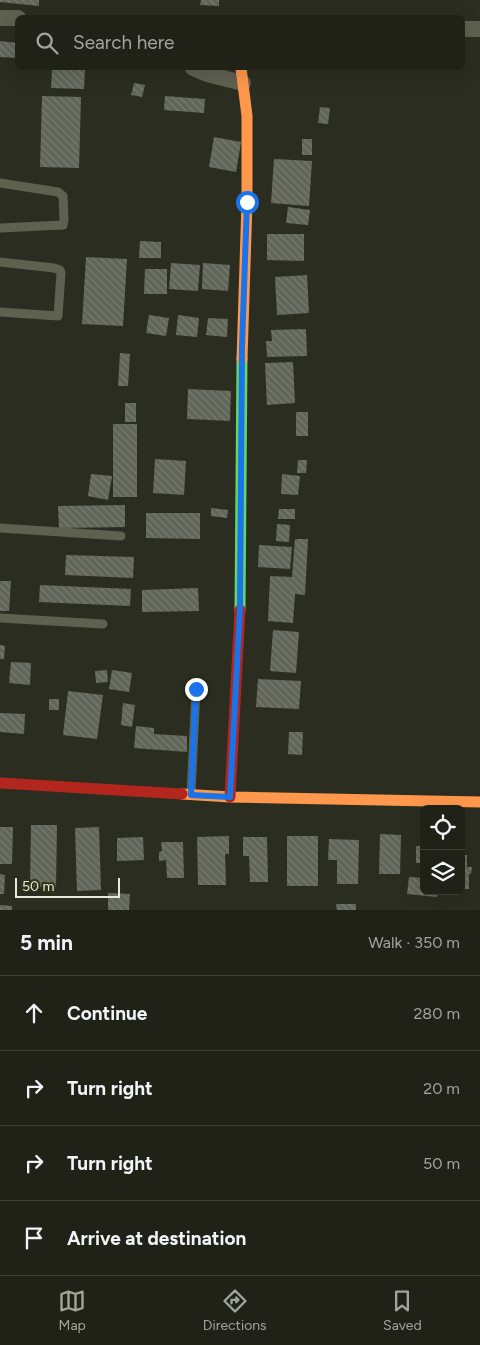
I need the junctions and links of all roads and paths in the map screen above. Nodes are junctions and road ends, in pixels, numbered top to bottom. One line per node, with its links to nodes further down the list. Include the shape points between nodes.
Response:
1 (0, 18): 2 (street)
2 (15, 18)
3 (465, 29): 4 (street)
4 (480, 29)
5 (198, 70): 6 (street, via 207,74)
6 (242, 75): 18 (street, via 247,116 247,202 242,347 240,609)
7 (0, 183): 8 (lane, via 58,192 63,196 64,220 63,225)
8 (0, 228)
9 (0, 262): 10 (lane, via 54,268 61,273 58,316)
10 (0, 312)
11 (0, 528): 12 (lane)
12 (121, 536)
13 (0, 618): 14 (lane)
14 (103, 624)
15 (196, 689): 17 (lane)
16 (0, 783): 17 (street)
17 (191, 795): 18 (street)
18 (230, 797): 19 (street)
19 (480, 802)

